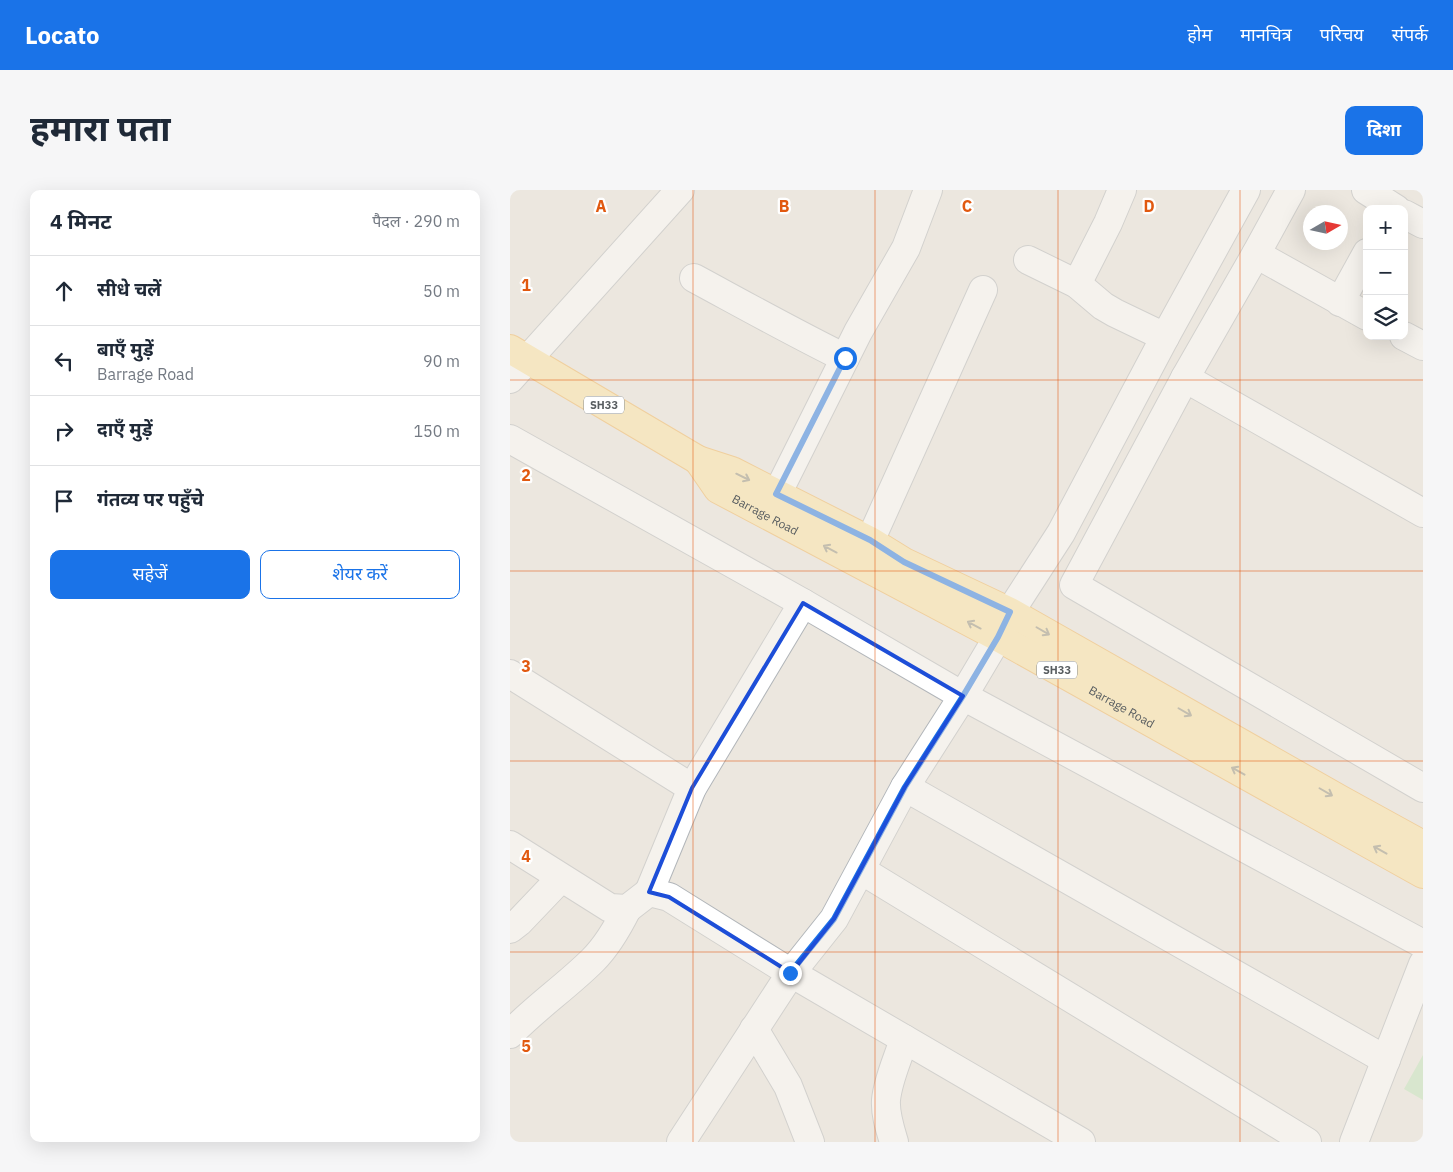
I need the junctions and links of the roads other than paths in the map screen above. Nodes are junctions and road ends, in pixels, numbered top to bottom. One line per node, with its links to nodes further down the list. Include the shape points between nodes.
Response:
1 (680, 190): 21 (street)
2 (928, 190): 22 (street, via 906,248)
3 (1246, 190): 18 (street)
4 (1291, 190): 10 (street)
5 (1366, 190): 7 (street)
6 (1118, 191): 14 (street, via 1108,223)
7 (1390, 205)
8 (1408, 216): 9 (street)
9 (1423, 224)
10 (1256, 254): 16 (street); 23 (street)
11 (1028, 260): 14 (street)
12 (1363, 261): 16 (street)
13 (694, 278): 22 (street)
14 (1077, 284): 18 (street, via 1103,306)
15 (983, 290): 29 (street)
16 (1340, 302): 17 (street)
17 (1363, 314)
18 (1165, 337): 31 (street, via 1061,533)
19 (1408, 338): 20 (street)
20 (1423, 346)
21 (519, 354): 24 (street); 26 (main road, Barrage Road / SH33)
22 (845, 358): 27 (street)
23 (1185, 378): 28 (street); 37 (street, via 1074,585)
24 (510, 379)
25 (510, 439): 30 (street)
26 (698, 460): 27 (main road, Barrage Road / SH33, one-way to 27, via 732,471); 32 (main road, Barrage Road / SH33, one-way to 26, via 718,489)
27 (776, 494): 29 (main road, Barrage Road / SH33)
28 (1423, 513)
29 (870, 540): 31 (main road, Barrage Road / SH33, via 904,562)
30 (802, 603): 34 (street); 36 (street)
31 (1010, 612): 32 (street); 39 (main road, Barrage Road / SH33, one-way to 39)
32 (998, 637): 34 (street); 41 (main road, Barrage Road / SH33, one-way to 32)
33 (510, 674): 36 (street)
34 (963, 696): 35 (street); 46 (street)
35 (905, 787): 40 (street); 52 (street)
36 (692, 788): 43 (street)
37 (1423, 788)
38 (510, 845): 42 (street)
39 (1423, 845)
40 (861, 870): 48 (street, via 834,919); 57 (street)
41 (1423, 874)
42 (561, 878): 44 (street, via 610,908); 45 (street)
43 (650, 892): 44 (street); 48 (street, via 669,897)
44 (627, 909): 50 (street, via 615,932 594,959)
45 (510, 930)
46 (1423, 944)
47 (1423, 964): 52 (street)
48 (790, 973): 49 (street); 51 (street)
49 (754, 1029): 53 (street); 54 (street, via 788,1086)
50 (510, 1034)
51 (904, 1039): 55 (street, via 886,1101 888,1126); 56 (street)
52 (1386, 1060): 58 (street)
53 (681, 1142)
54 (810, 1142)
55 (894, 1142)
56 (1081, 1142)
57 (1307, 1142)
58 (1354, 1142)

